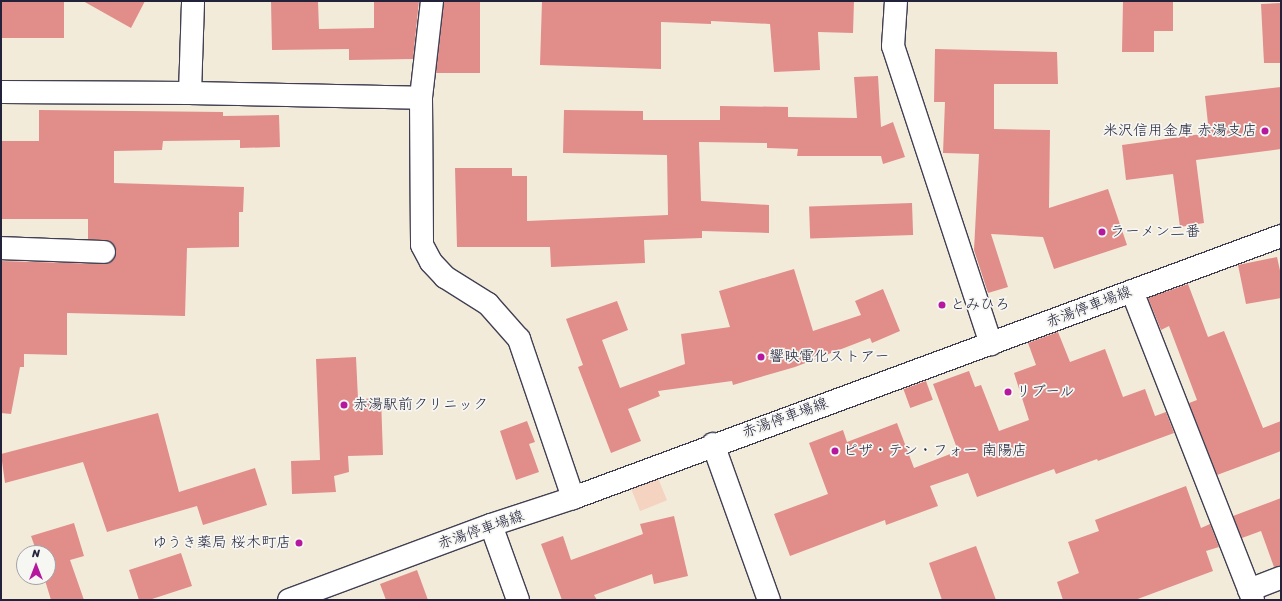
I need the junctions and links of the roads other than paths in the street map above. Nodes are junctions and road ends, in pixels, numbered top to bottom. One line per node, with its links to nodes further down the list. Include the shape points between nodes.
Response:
1 (193, 1): 5 (main road)
2 (432, 1): 6 (main road)
3 (896, 1): 11 (main road, via 893,46)
4 (1, 92): 5 (main road)
5 (190, 93): 6 (main road)
6 (421, 98): 13 (main road, via 422,245 431,262 445,277 488,304 519,339)
7 (1281, 236): 10 (main road, 赤湯停車場線)
8 (1, 248): 9 (main road)
9 (104, 252)
10 (1132, 291): 11 (main road, 赤湯停車場線); 16 (main road)
11 (991, 344): 12 (main road, 赤湯停車場線)
12 (713, 444): 13 (main road, 赤湯停車場線); 19 (main road)
13 (573, 498): 14 (main road, 赤湯停車場線)
14 (491, 525): 17 (main road, 赤湯停車場線); 18 (main road)
15 (1281, 578): 16 (main road)
16 (1251, 595)
17 (289, 600)
18 (518, 600)
19 (769, 600)

